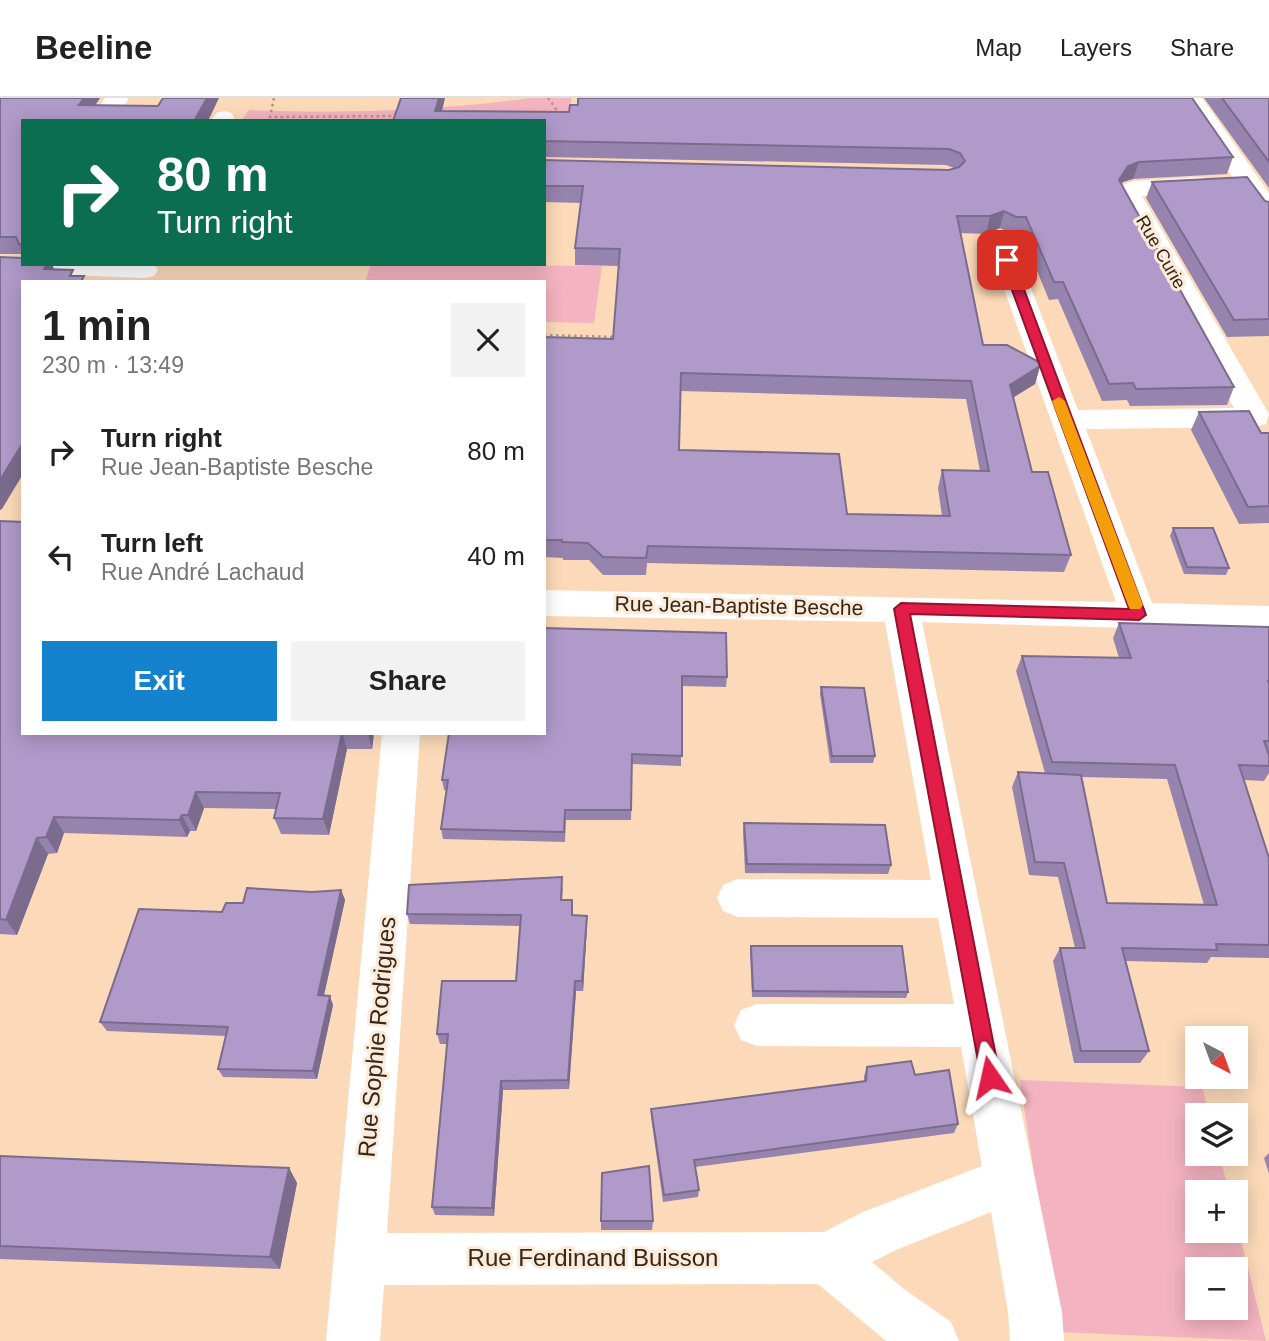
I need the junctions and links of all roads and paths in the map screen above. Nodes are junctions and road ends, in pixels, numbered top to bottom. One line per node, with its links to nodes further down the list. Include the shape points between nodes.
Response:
1 (117, 98): 7 (street)
2 (274, 98): 6 (path, via 270,117)
3 (548, 98): 5 (path, via 556,109)
4 (1190, 98): 8 (street)
5 (541, 114)
6 (410, 116)
7 (103, 119)
8 (1250, 183): 9 (street); 16 (street, Rue Curie, via 1134,189 1129,196)
9 (1269, 211)
10 (999, 239): 17 (street)
11 (21, 242): 12 (street)
12 (2, 267): 13 (street)
13 (143, 272)
14 (546, 335): 15 (path)
15 (627, 337)
16 (1262, 416): 17 (street)
17 (1065, 420): 20 (street)
18 (546, 603): 19 (street, Rue Jean-Baptiste Besche)
19 (901, 609): 20 (street, Rue Jean-Baptiste Besche); 24 (street)
20 (1139, 615): 21 (street, Rue Jean-Baptiste Besche)
21 (1269, 620)
22 (401, 735): 29 (street, Rue Sophie Rodrigues)
23 (738, 898): 24 (street)
24 (957, 900): 26 (street)
25 (757, 1025): 26 (street)
26 (981, 1026): 27 (street)
27 (1010, 1180): 28 (street, Rue Ferdinand Buisson, via 881,1230); 32 (street)
28 (828, 1258): 29 (street, Rue Ferdinand Buisson); 31 (street, via 885,1308)
29 (359, 1259): 30 (street, Rue Sophie Rodrigues)
30 (353, 1341)
31 (932, 1341)
32 (1037, 1341)

